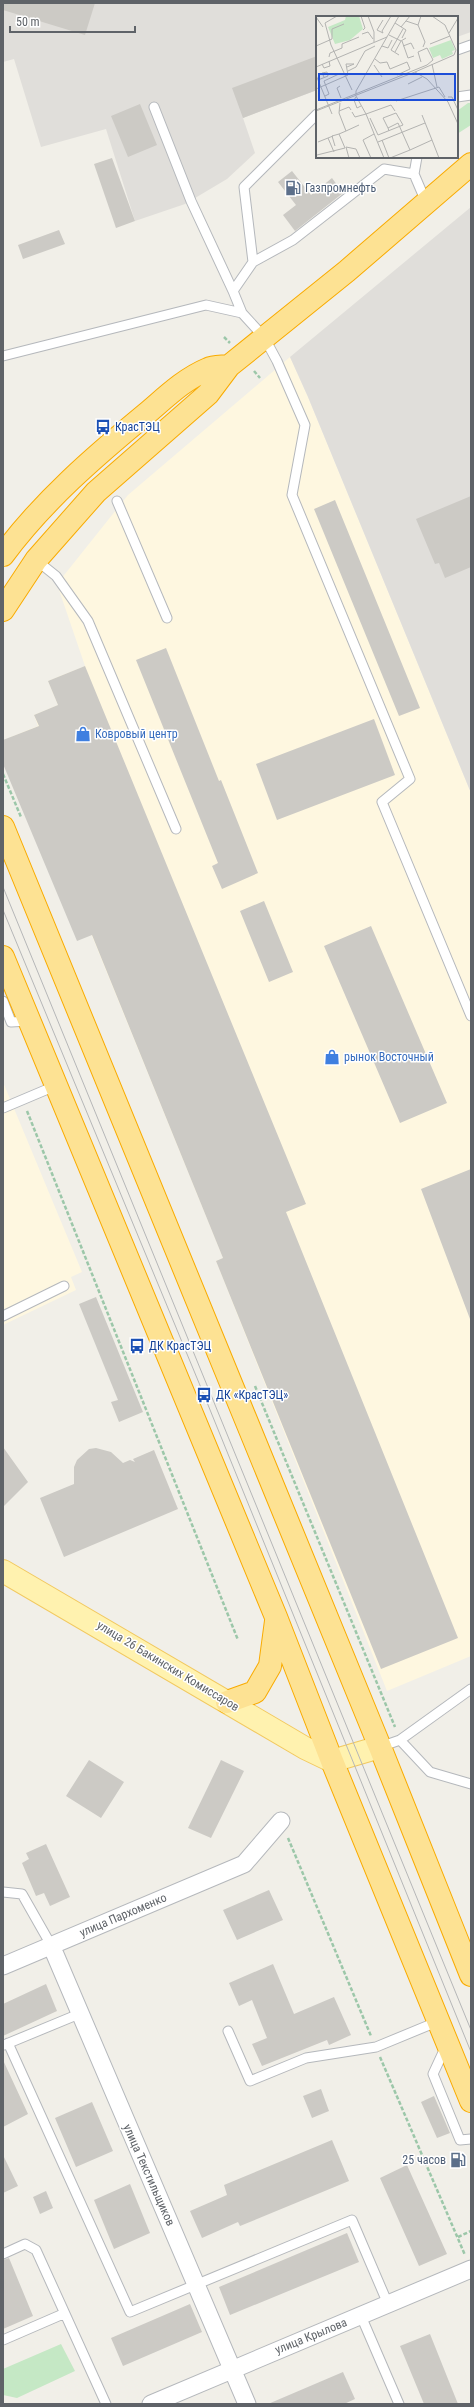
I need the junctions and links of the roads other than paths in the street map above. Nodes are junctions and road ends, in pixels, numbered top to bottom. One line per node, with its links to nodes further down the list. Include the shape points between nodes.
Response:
1 (471, 45): 2 (lane)
2 (458, 50)
3 (471, 95): 4 (lane)
4 (458, 97)
5 (154, 107): 12 (lane, via 191,201)
6 (316, 115): 11 (lane, via 244,187)
7 (417, 158): 9 (lane)
8 (471, 164): 10 (highway)
9 (414, 174): 10 (lane); 11 (lane, via 384,169 293,240)
10 (426, 202): 14 (highway, via 347,271)
11 (253, 262): 12 (lane)
12 (233, 291): 13 (lane)
13 (242, 313): 14 (lane); 15 (lane, via 206,305)
14 (264, 337): 16 (highway); 26 (lane, via 277,360 305,425 292,495 410,779 382,802)
15 (3, 356)
16 (229, 366): 18 (highway, via 209,368 184,383 114,441 59,490 18,535); 19 (highway, via 208,394 96,492)
17 (117, 501): 21 (lane)
18 (3, 556)
19 (36, 560): 20 (highway); 23 (lane, via 56,576 88,621)
20 (3, 610)
21 (167, 618)
22 (3, 827): 36 (highway)
23 (176, 829)
24 (3, 958): 27 (highway)
25 (3, 1001): 27 (lane, via 11,1022)
26 (471, 1016)
27 (30, 1021): 28 (highway)
28 (55, 1086): 29 (lane); 33 (highway)
29 (3, 1108)
30 (64, 1286): 31 (lane)
31 (3, 1316)
32 (3, 1571): 35 (main road, улица 26 Бакинских Комиссаров)
33 (276, 1617): 35 (highway, via 270,1666 255,1692); 37 (highway)
34 (471, 1689): 36 (lane)
35 (227, 1702): 37 (main road, улица 26 Бакинских Комиссаров)
36 (390, 1743): 37 (main road); 38 (lane, via 430,1772); 43 (highway)
37 (332, 1761): 45 (highway)
38 (471, 1784)
39 (281, 1821): 41 (street, улица Пархоменко, via 244,1864)
40 (3, 1892): 41 (lane, via 22,1894)
41 (51, 1945): 42 (street, улица Пархоменко); 44 (street, улица Текстильщиков)
42 (3, 1966)
43 (471, 1975)
44 (78, 2014): 48 (lane); 53 (street, улица Текстильщиков)
45 (439, 2021): 46 (lane, via 376,2047 306,2058 250,2081); 47 (highway)
46 (228, 2031)
47 (448, 2042): 49 (highway); 50 (lane, via 433,2074 460,2140)
48 (6, 2044): 53 (lane, via 130,2312)
49 (471, 2101)
50 (471, 2139)
51 (3, 2254): 55 (lane, via 25,2244 36,2250)
52 (471, 2270): 54 (street, улица Крылова)
53 (196, 2284): 54 (lane, via 352,2220); 58 (street, улица Текстильщиков)
54 (388, 2304): 56 (street, улица Крылова)
55 (64, 2314): 57 (lane); 59 (lane)
56 (361, 2316): 58 (street, улица Крылова); 62 (lane)
57 (3, 2340)
58 (232, 2369): 60 (street, улица Крылова); 61 (street, улица Текстильщиков)
59 (106, 2404)
60 (151, 2404)
61 (247, 2404)
62 (399, 2404)

